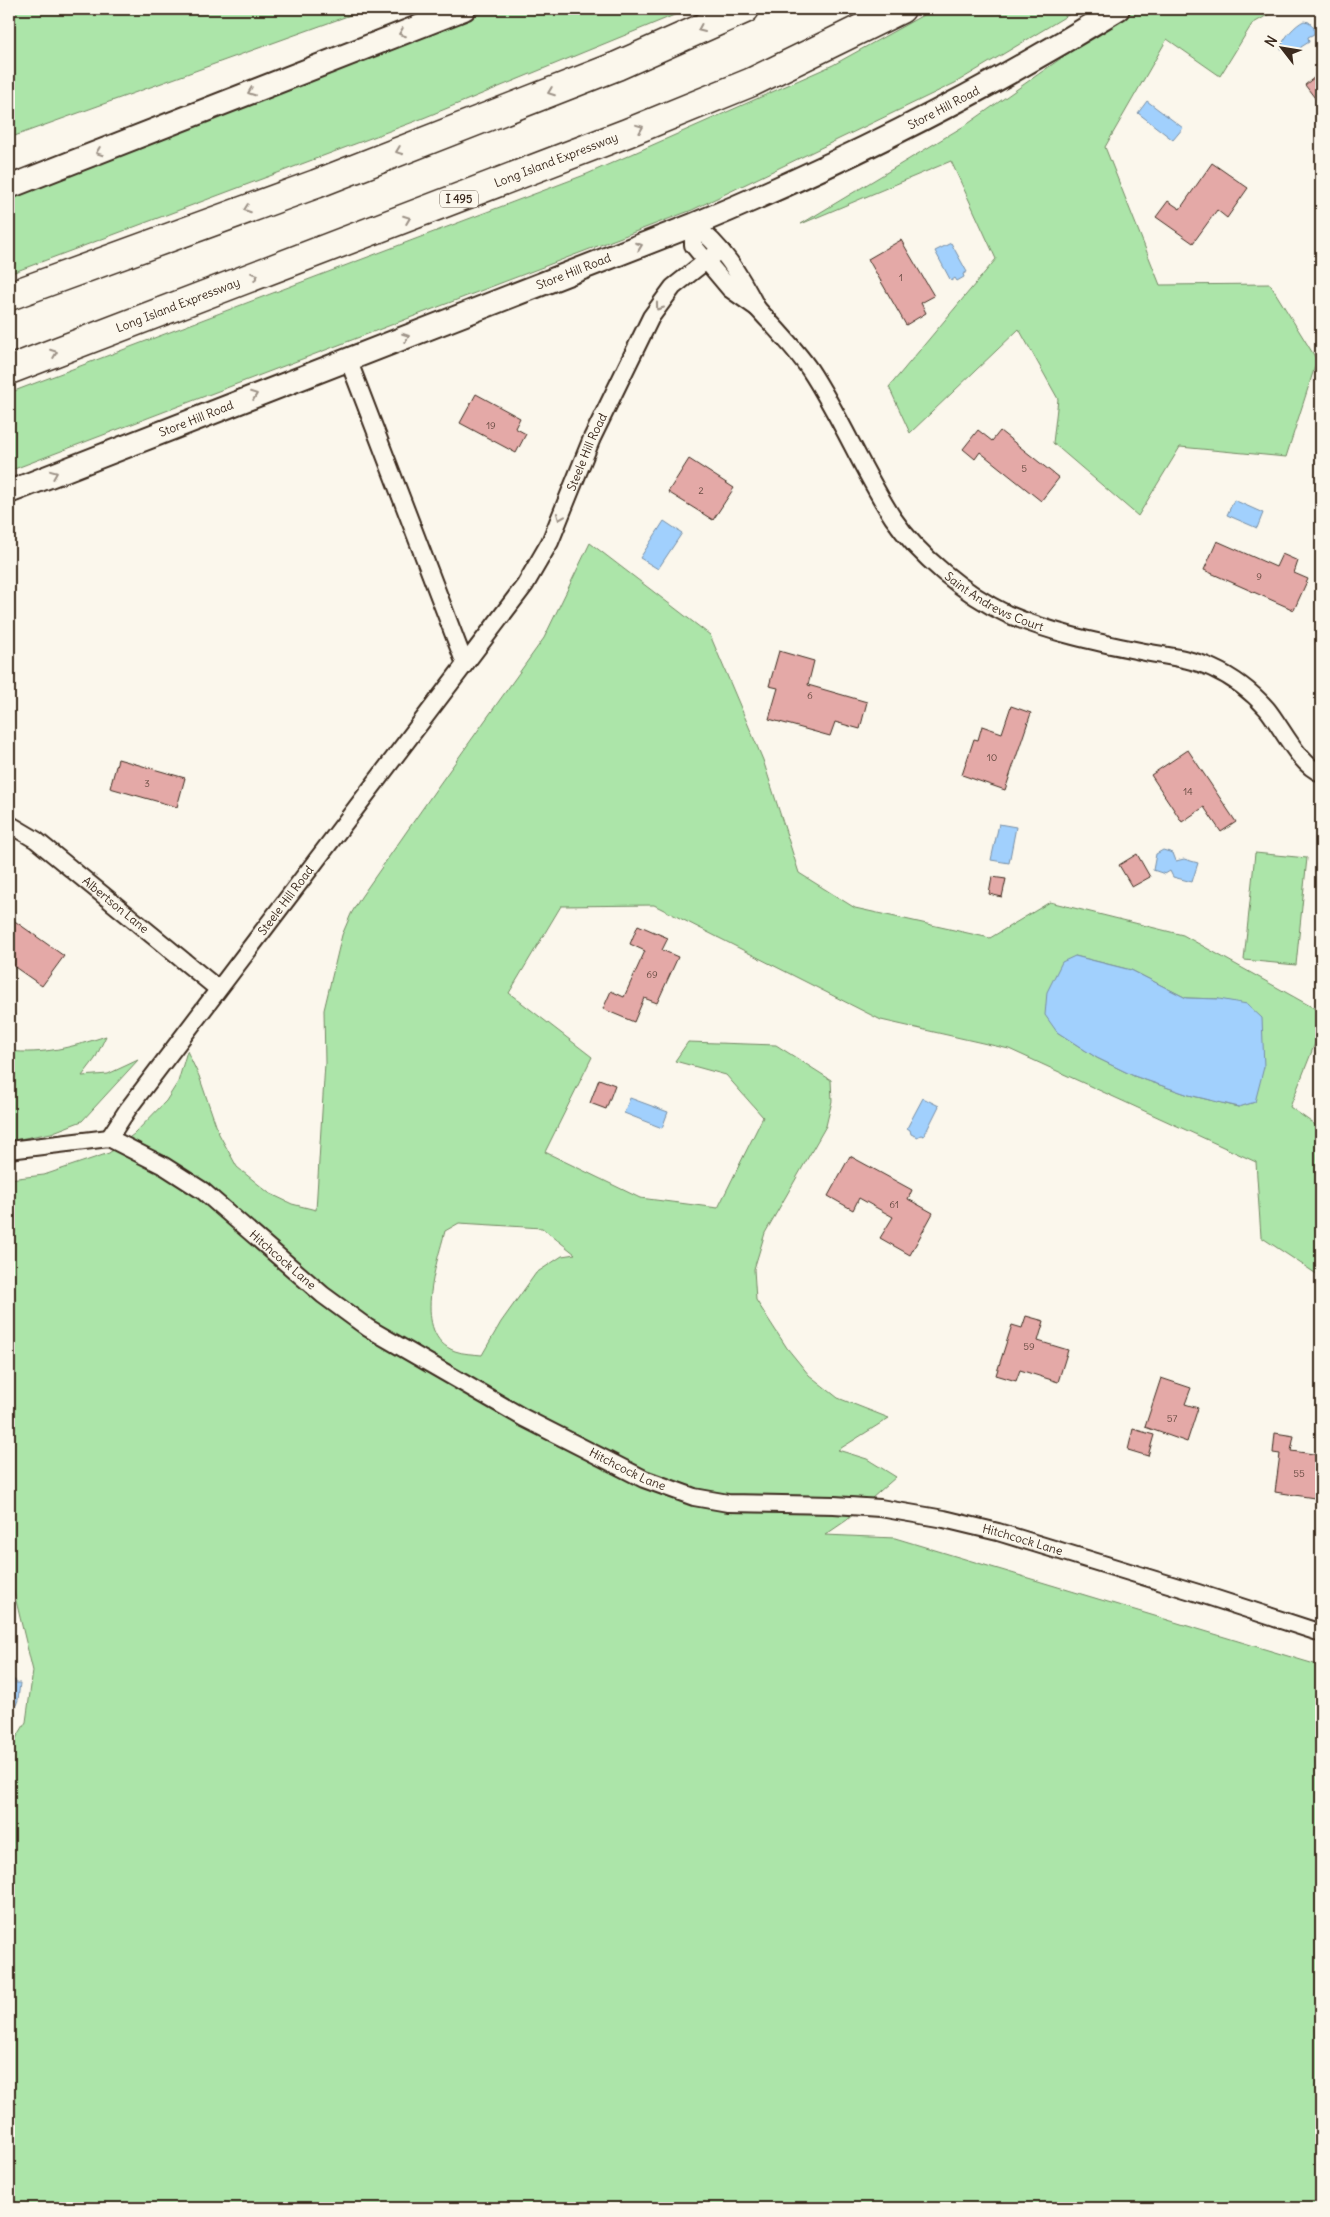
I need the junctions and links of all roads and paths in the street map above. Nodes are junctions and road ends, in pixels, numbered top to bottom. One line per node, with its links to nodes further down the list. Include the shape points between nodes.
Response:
1 (464, 9): 5 (main road, one-way to 5)
2 (745, 9): 9 (highway, one-way to 9, via 608,70 316,184)
3 (901, 9): 12 (highway, Long Island Expressway / I 495, one-way to 3, via 627,133 752,82)
4 (1118, 9): 6 (main road, Store Hill Road, via 1035,59 920,121 801,179)
5 (9, 187)
6 (692, 225): 7 (street, Saint Andrews Court, via 707,234); 8 (street, Saint Andrews Court, via 693,245); 11 (main road, Store Hill Road, one-way to 6)
7 (720, 250): 8 (street, Steele Hill Road); 10 (street, Saint Andrews Court, via 743,280)
8 (705, 260): 10 (street, Saint Andrews Court, via 730,289); 14 (street, Steele Hill Road, one-way to 14, via 673,286 651,317 592,438 550,542 525,584)
9 (9, 296)
10 (757, 308): 15 (street, Saint Andrews Court, via 810,369 894,518 918,548 955,582 1005,613 1049,630 1213,668 1252,693 1298,754)
11 (348, 359): 13 (main road, Store Hill Road, one-way to 11); 14 (street)
12 (9, 370)
13 (9, 492)
14 (465, 664): 17 (street, Steele Hill Road)
15 (1321, 772)
16 (9, 824): 17 (street, Albertson Lane, via 36,840)
17 (218, 990): 18 (street, Steele Hill Road)
18 (109, 1138): 19 (street); 20 (street, Hitchcock Lane, via 164,1166 203,1191 323,1295 368,1328 524,1418 644,1479 694,1497 728,1503 886,1508 944,1519 998,1532)
19 (9, 1150)
20 (1321, 1633)

